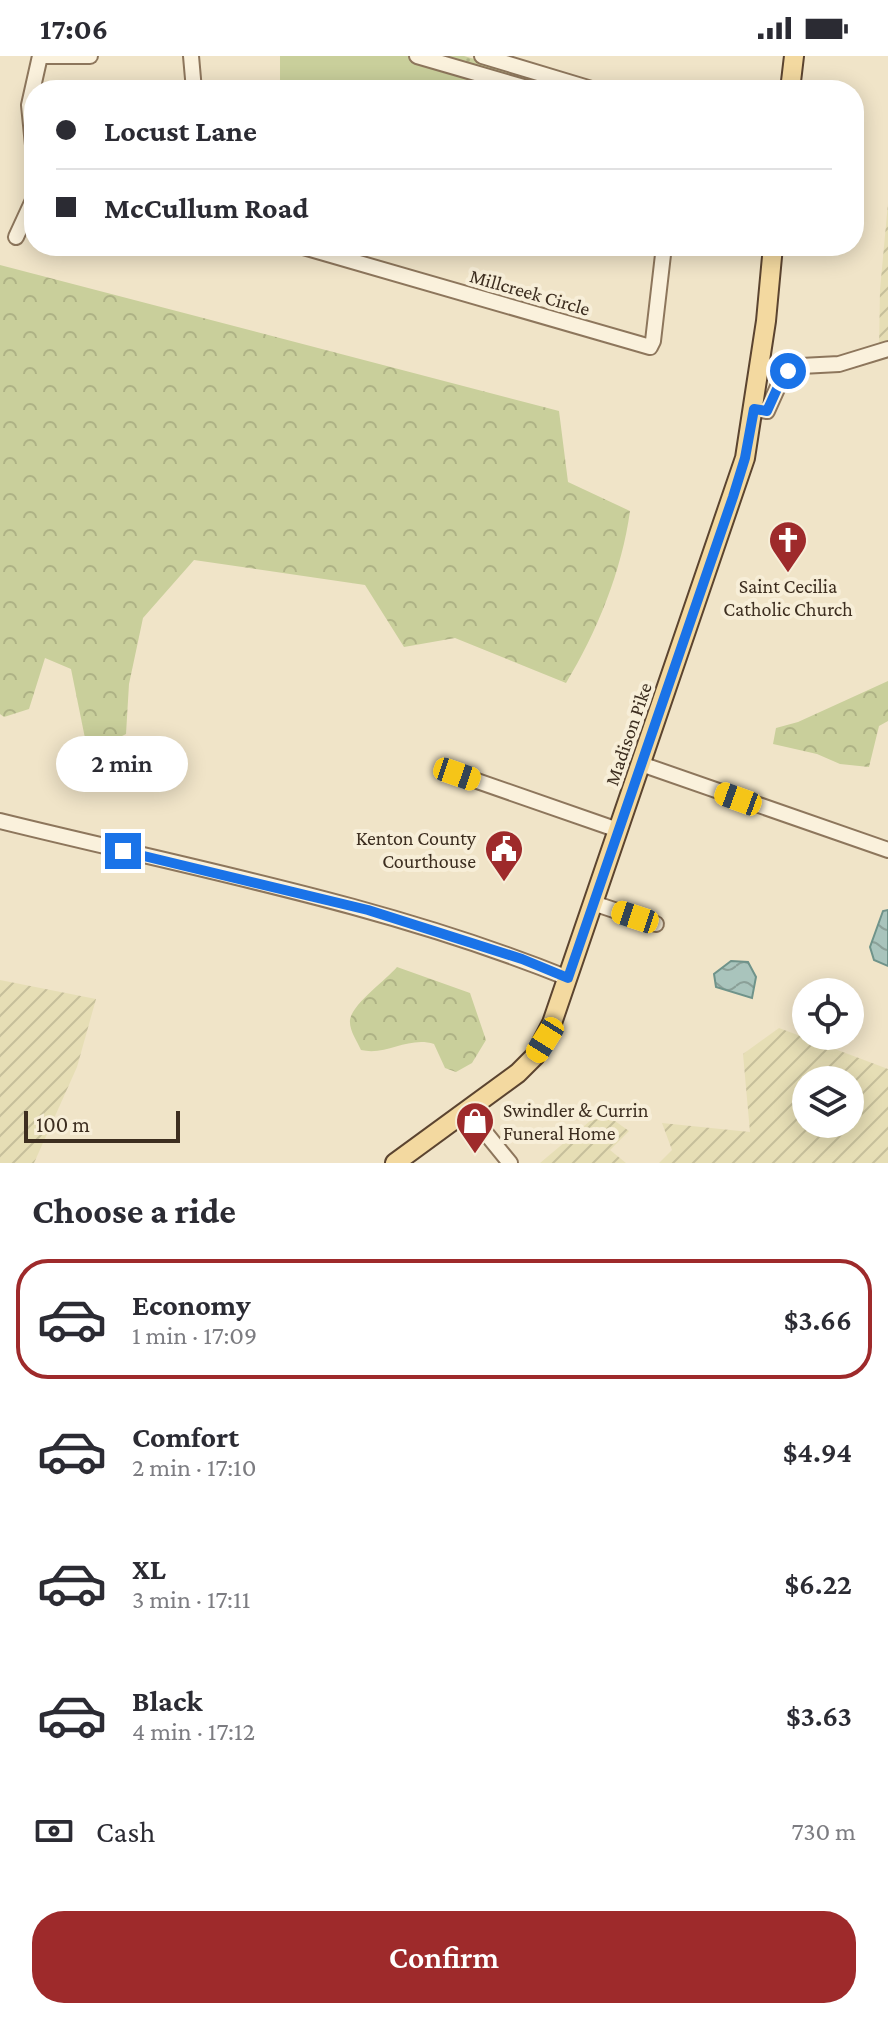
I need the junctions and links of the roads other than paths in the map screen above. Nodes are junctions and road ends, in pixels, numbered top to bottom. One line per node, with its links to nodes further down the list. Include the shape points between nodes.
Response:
1 (42, 56): 2 (street); 7 (street)
2 (90, 56)
3 (191, 56): 8 (street)
4 (417, 56): 9 (street)
5 (482, 56): 10 (street)
6 (794, 56): 11 (main road)
7 (36, 80)
8 (193, 80)
9 (500, 80)
10 (562, 80)
11 (791, 80)
12 (24, 220): 13 (street)
13 (16, 237)
14 (335, 256): 15 (street, Millcreek Circle, via 650,347)
15 (663, 256)
16 (772, 256): 18 (main road, Madison Pike)
17 (888, 349): 18 (street, via 839,364 788,371 767,411)
18 (754, 409): 19 (main road, Madison Pike, via 733,497)
19 (641, 764): 22 (main road, Madison Pike); 23 (street)
20 (457, 774): 22 (street)
21 (0, 821): 26 (street, via 368,910)
22 (618, 830): 24 (main road, Madison Pike)
23 (888, 850)
24 (593, 903): 25 (street); 26 (main road, Madison Pike)
25 (656, 924)
26 (568, 978): 27 (main road, Madison Pike, via 535,1056)
27 (467, 1110): 28 (main road, Madison Pike); 29 (street)
28 (395, 1163)
29 (510, 1163)

